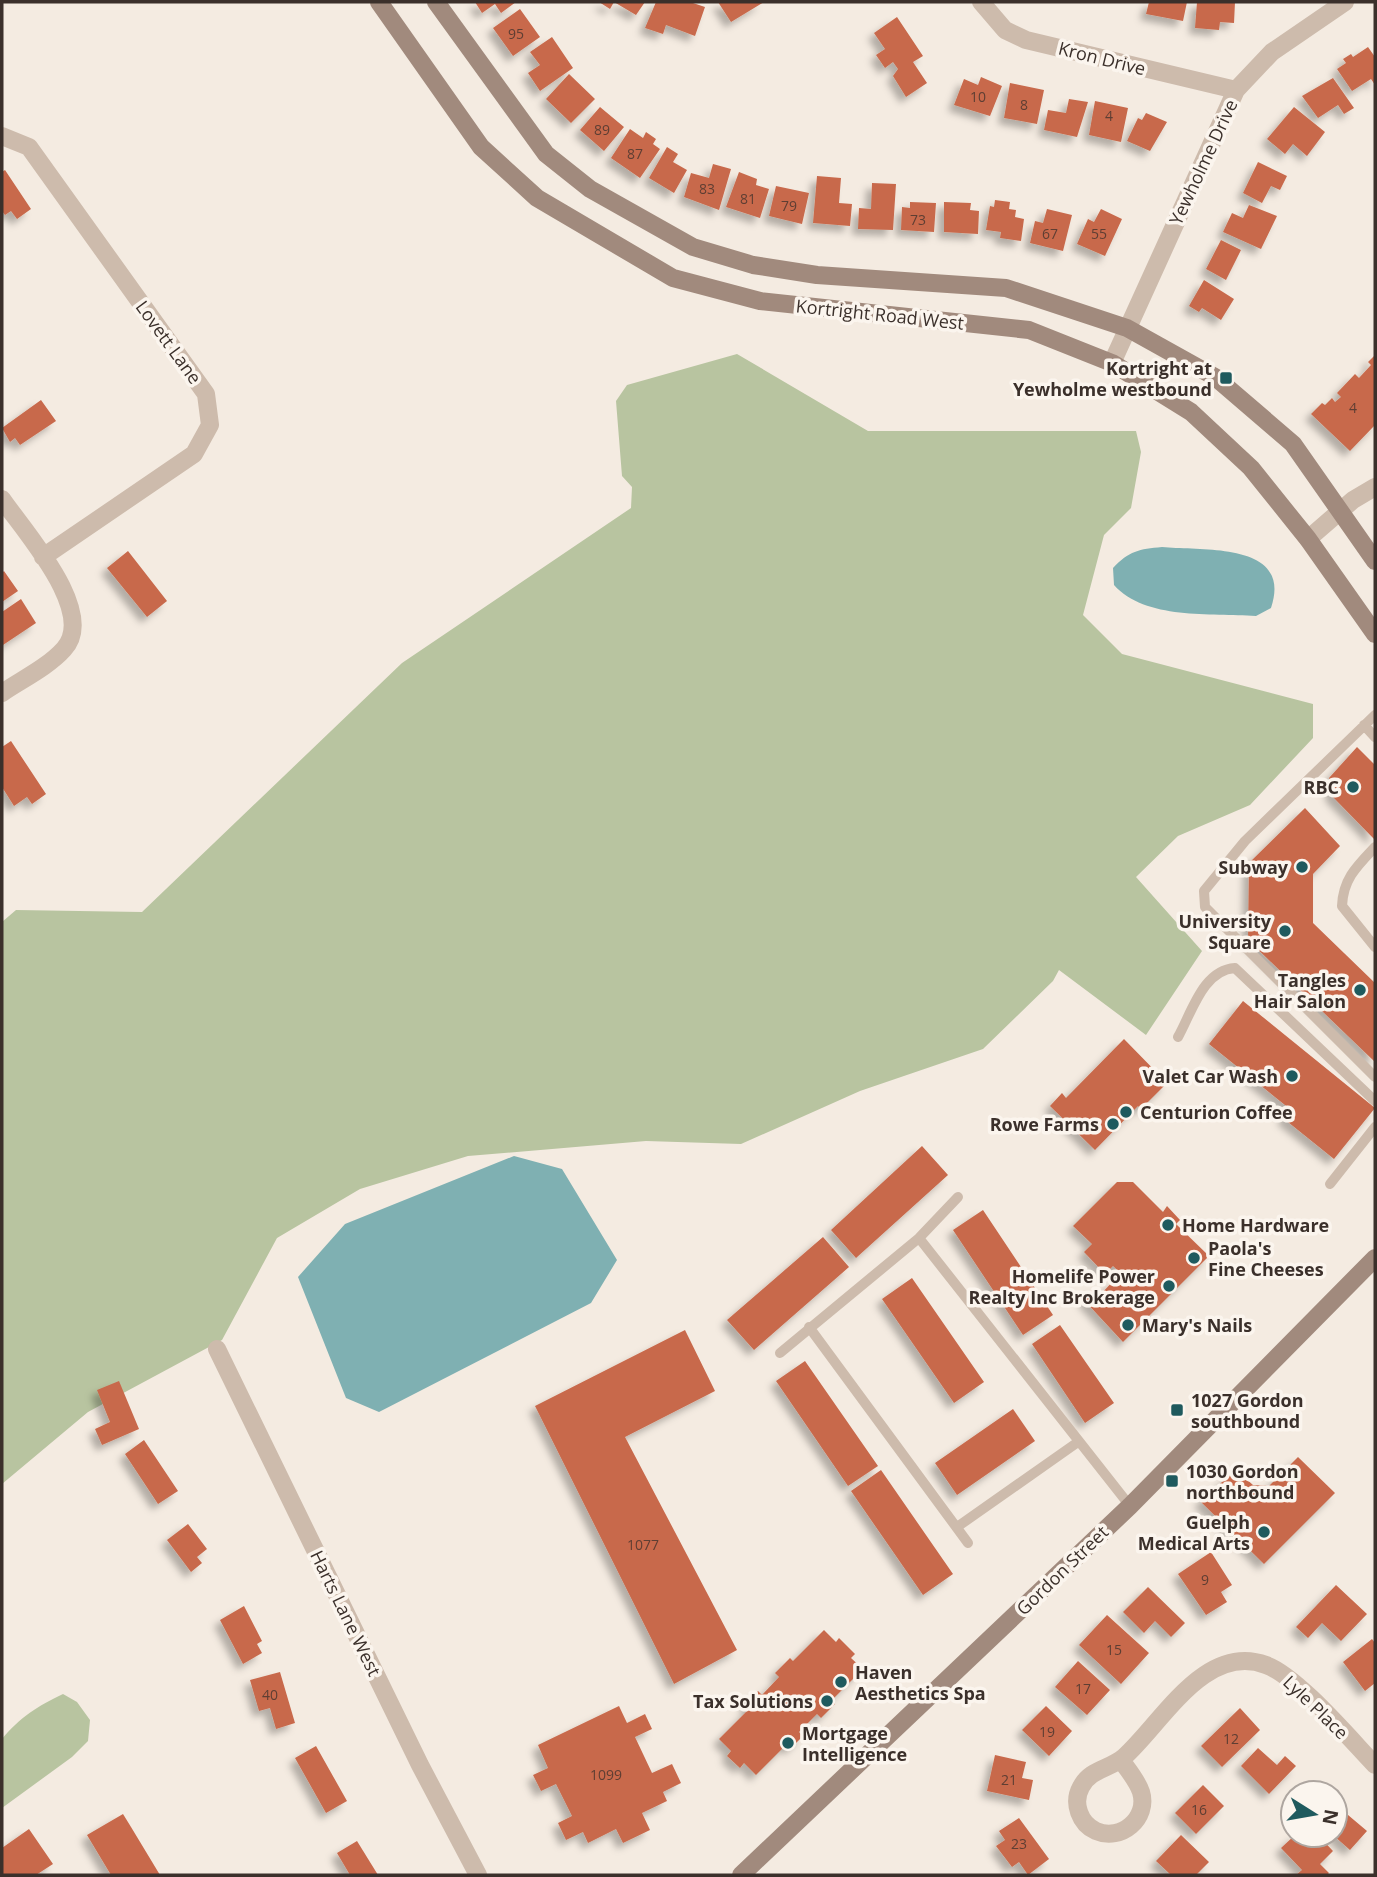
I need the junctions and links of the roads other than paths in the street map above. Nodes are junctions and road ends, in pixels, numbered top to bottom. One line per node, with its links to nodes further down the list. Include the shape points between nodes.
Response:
1 (379, 2): 8 (street, Kortright Road West, via 481,147 537,198 673,278 760,301 1029,330)
2 (436, 2): 7 (street, Kortright Road West, via 546,154 590,189 693,247 753,265 817,275 1006,288)
3 (981, 2): 5 (street, Kron Drive, via 1005,30 1026,40)
4 (1345, 2): 5 (street, Yewholme Drive, via 1272,52)
5 (1236, 90): 7 (street, Yewholme Drive)
6 (2, 136): 13 (street, Lovett Lane, via 29,147 206,394 210,425 194,454)
7 (1127, 328): 8 (street, Yewholme Drive); 11 (street, Kortright Road West, via 1215,377 1293,444)
8 (1112, 363): 12 (street, Kortright Road West, via 1191,412 1251,468)
9 (1375, 487): 11 (street)
10 (2, 499): 13 (street)
11 (1340, 511): 12 (street); 14 (street, Kortright Road West)
12 (1308, 539): 15 (street, Kortright Road West)
13 (43, 557): 16 (street, via 72,608 72,632 65,649)
14 (1375, 561)
15 (1375, 634)
16 (2, 693)
17 (1375, 715): 18 (lane)
18 (1364, 725): 19 (lane); 23 (lane, via 1245,841 1204,891 1205,907)
19 (1375, 737)
20 (1375, 847): 21 (lane, via 1343,887 1342,905)
21 (1375, 947)
22 (1178, 1037): 24 (lane, via 1209,978 1222,969 1235,968)
23 (1375, 1075)
24 (1375, 1101)
25 (1375, 1127): 26 (lane)
26 (1330, 1184)
27 (958, 1197): 28 (lane)
28 (919, 1238): 30 (lane); 33 (lane)
29 (1375, 1258): 34 (street, Gordon Street)
30 (809, 1327): 32 (lane); 35 (lane)
31 (217, 1349): 39 (street, Harts Lane West)
32 (780, 1353)
33 (1078, 1443): 34 (lane); 35 (lane)
34 (1130, 1506): 40 (street, Gordon Street)
35 (957, 1527): 36 (lane)
36 (968, 1543)
37 (1121, 1760): 38 (street, Lyle Place, via 1205,1672 1234,1661 1249,1661 1277,1670)
38 (1375, 1765)
39 (478, 1875)
40 (741, 1875)

